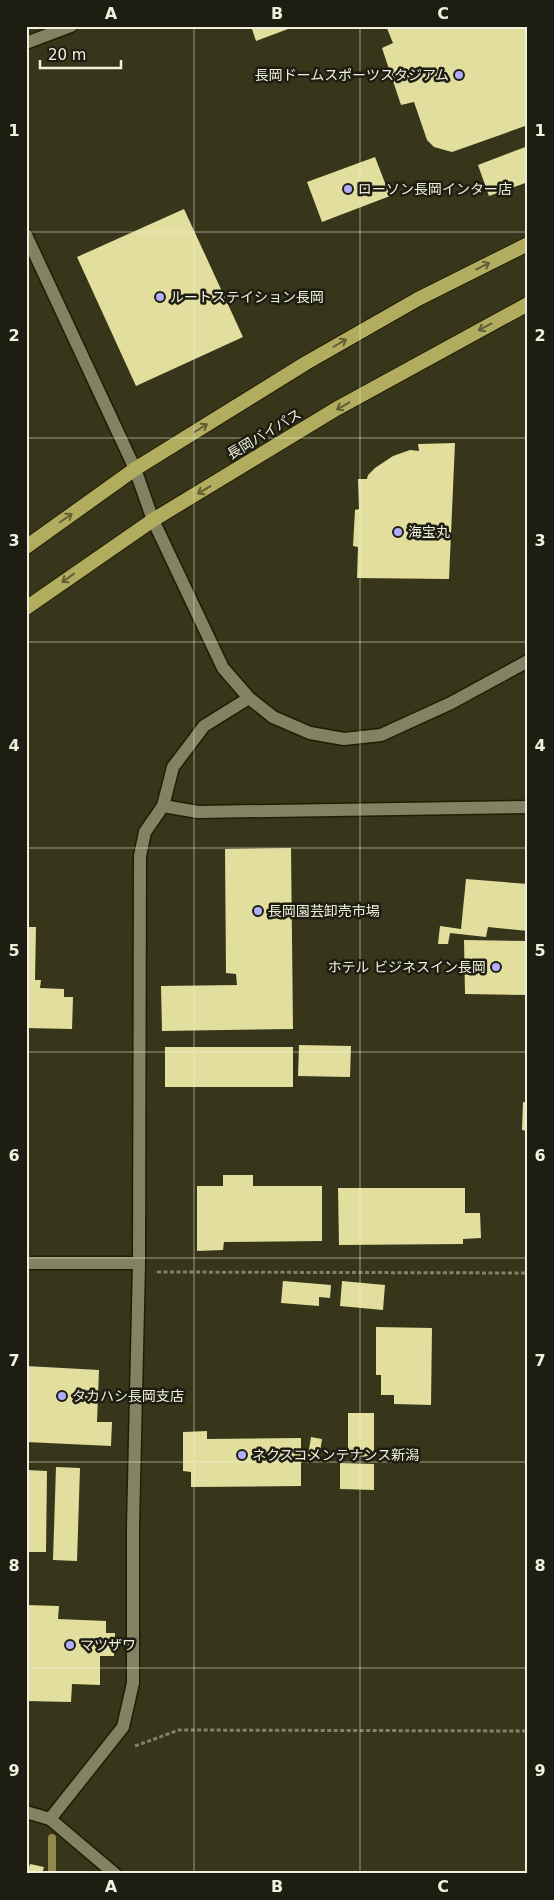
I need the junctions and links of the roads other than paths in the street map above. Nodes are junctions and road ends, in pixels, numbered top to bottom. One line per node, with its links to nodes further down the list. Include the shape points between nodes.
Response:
1 (71, 26): 2 (street)
2 (26, 43)
3 (26, 235): 6 (street)
4 (528, 244): 6 (highway, one-way to 4, via 306,363 418,299)
5 (528, 304): 7 (highway, 長岡バイパス, one-way to 7, via 336,409)
6 (135, 469): 7 (street); 8 (highway, one-way to 6)
7 (153, 520): 9 (highway, 長岡バイパス, one-way to 9); 11 (street, via 223,668)
8 (26, 547)
9 (26, 608)
10 (528, 661): 11 (street, via 381,736 344,739 310,733 273,717)
11 (250, 698): 12 (street, via 204,726 173,767)
12 (163, 806): 13 (street, via 198,812); 15 (street, via 145,832 140,856)
13 (528, 807)
14 (26, 1263): 15 (street)
15 (139, 1263): 17 (street, via 133,1683 123,1727)
16 (26, 1812): 17 (street)
17 (50, 1819): 18 (street)
18 (115, 1874)

